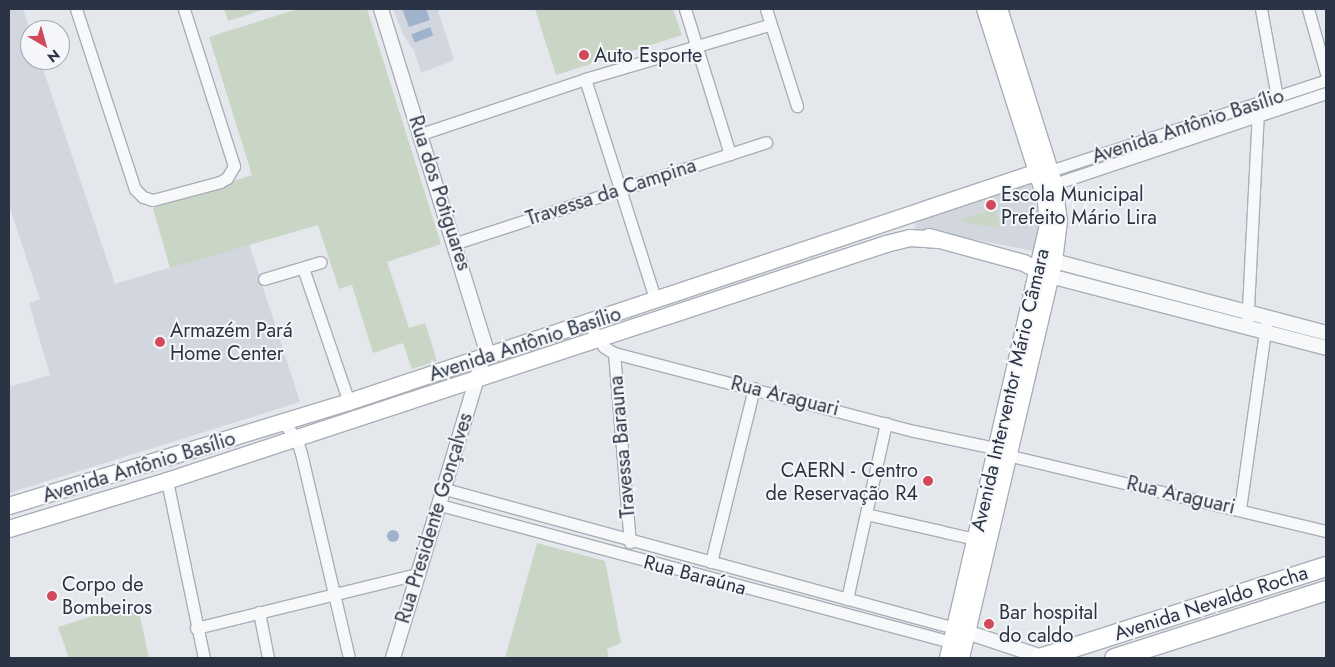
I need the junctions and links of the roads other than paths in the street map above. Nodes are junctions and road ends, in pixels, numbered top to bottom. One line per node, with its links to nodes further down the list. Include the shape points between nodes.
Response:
1 (76, 9): 2 (street, via 135,189 143,197 153,200 220,182 227,178 234,166)
2 (184, 9)
3 (381, 9): 21 (street, Rua dos Potiguares)
4 (685, 9): 11 (street)
5 (766, 9): 10 (street)
6 (986, 9): 24 (main road, Avenida Interventor Mário Câmara)
7 (999, 9): 24 (main road, Avenida Interventor Mário Câmara)
8 (1261, 9): 16 (street)
9 (1308, 9): 12 (street)
10 (769, 25): 11 (street); 18 (street)
11 (698, 44): 13 (street); 23 (street)
12 (1326, 72)
13 (585, 79): 21 (street); 25 (street)
14 (1326, 80): 16 (street, Avenida Antônio Basílio)
15 (1326, 93): 19 (street, Avenida Antônio Basílio)
16 (1278, 96): 17 (street, Avenida Antônio Basílio); 19 (street)
17 (1259, 102): 20 (street); 24 (street, Avenida Antônio Basílio)
18 (797, 106)
19 (1277, 110): 20 (street, Avenida Antônio Basílio)
20 (1257, 117): 24 (street, Avenida Antônio Basílio); 35 (street)
21 (421, 134): 28 (street, Rua dos Potiguares)
22 (766, 142): 23 (street, Travessa da Campina)
23 (730, 154): 25 (street, Travessa da Campina)
24 (1047, 176): 26 (main road, Avenida Antônio Basílio); 30 (main road, Avenida Interventor Mário Câmara)
25 (618, 190): 28 (street, Travessa da Campina); 33 (street)
26 (890, 222): 27 (main road); 33 (main road, Avenida Antônio Basílio)
27 (938, 240): 30 (main road); 41 (main road, Avenida Antônio Basílio, via 910,238 892,242)
28 (456, 243): 44 (street, Rua dos Potiguares, via 485,337)
29 (321, 262): 31 (street)
30 (1046, 267): 34 (street); 51 (main road, Avenida Interventor Mário Câmara)
31 (303, 268): 32 (street); 47 (street)
32 (264, 279)
33 (656, 300): 37 (main road, Avenida Antônio Basílio)
34 (1201, 308): 35 (street); 38 (street)
35 (1249, 314): 36 (street); 38 (street)
36 (1267, 318): 39 (street); 40 (street)
37 (589, 324): 41 (street, Rua Araguari); 44 (main road, Avenida Antônio Basílio)
38 (1248, 328): 39 (street)
39 (1265, 332): 42 (street); 56 (street)
40 (1326, 333)
41 (597, 338): 43 (street, Rua Araguari); 45 (main road, Avenida Antônio Basílio)
42 (1326, 348)
43 (614, 353): 46 (street, Rua Araguari); 61 (street, Travessa Barauna)
44 (485, 357): 45 (street, Rua dos Potiguares); 47 (main road, Avenida Antônio Basílio)
45 (477, 379): 50 (main road, Avenida Antônio Basílio); 53 (street, Rua Presidente Gonçalves)
46 (754, 388): 49 (street, Rua Araguari); 62 (street)
47 (349, 402): 48 (main road, Avenida Antônio Basílio)
48 (283, 423): 50 (street); 55 (main road, Avenida Antônio Basílio)
49 (886, 423): 51 (street, Rua Araguari); 57 (street)
50 (296, 437): 52 (main road, Avenida Antônio Basílio); 67 (street)
51 (1001, 451): 56 (street, Rua Araguari); 60 (main road, Avenida Interventor Mário Câmara); 72 (main road, Avenida Interventor Mário Câmara)
52 (167, 481): 58 (main road, Avenida Antônio Basílio); 71 (street)
53 (445, 489): 54 (street, Rua Presidente Gonçalves); 61 (street, Rua Baraúna)
54 (440, 505): 64 (street, Rua Presidente Gonçalves); 68 (street, Rua Baraúna)
55 (9, 506)
56 (1240, 509): 59 (street, Rua Araguari)
57 (866, 514): 60 (street); 69 (street)
58 (9, 529)
59 (1326, 531)
60 (975, 539): 72 (main road, Avenida Interventor Mário Câmara)
61 (630, 542): 62 (street, Rua Baraúna)
62 (711, 562): 65 (street, Rua Baraúna)
63 (1326, 566): 78 (highway, Avenida Nevaldo Rocha)
64 (418, 574): 67 (street); 76 (street, Rua Presidente Gonçalves)
65 (776, 580): 68 (street); 69 (street, Rua Baraúna)
66 (1326, 590): 79 (highway, Avenida Nevaldo Rocha)
67 (334, 595): 70 (street); 75 (street)
68 (773, 595): 72 (street, Rua Baraúna)
69 (847, 599): 72 (street, Rua Baraúna)
70 (259, 612): 71 (street); 74 (street)
71 (196, 628): 73 (street)
72 (955, 640): 77 (main road, Avenida Interventor Mário Câmara); 78 (street, Rua Baraúna)
73 (204, 658)
74 (268, 658)
75 (349, 658)
76 (393, 658)
77 (961, 658)
78 (1041, 658)
79 (1114, 658)

